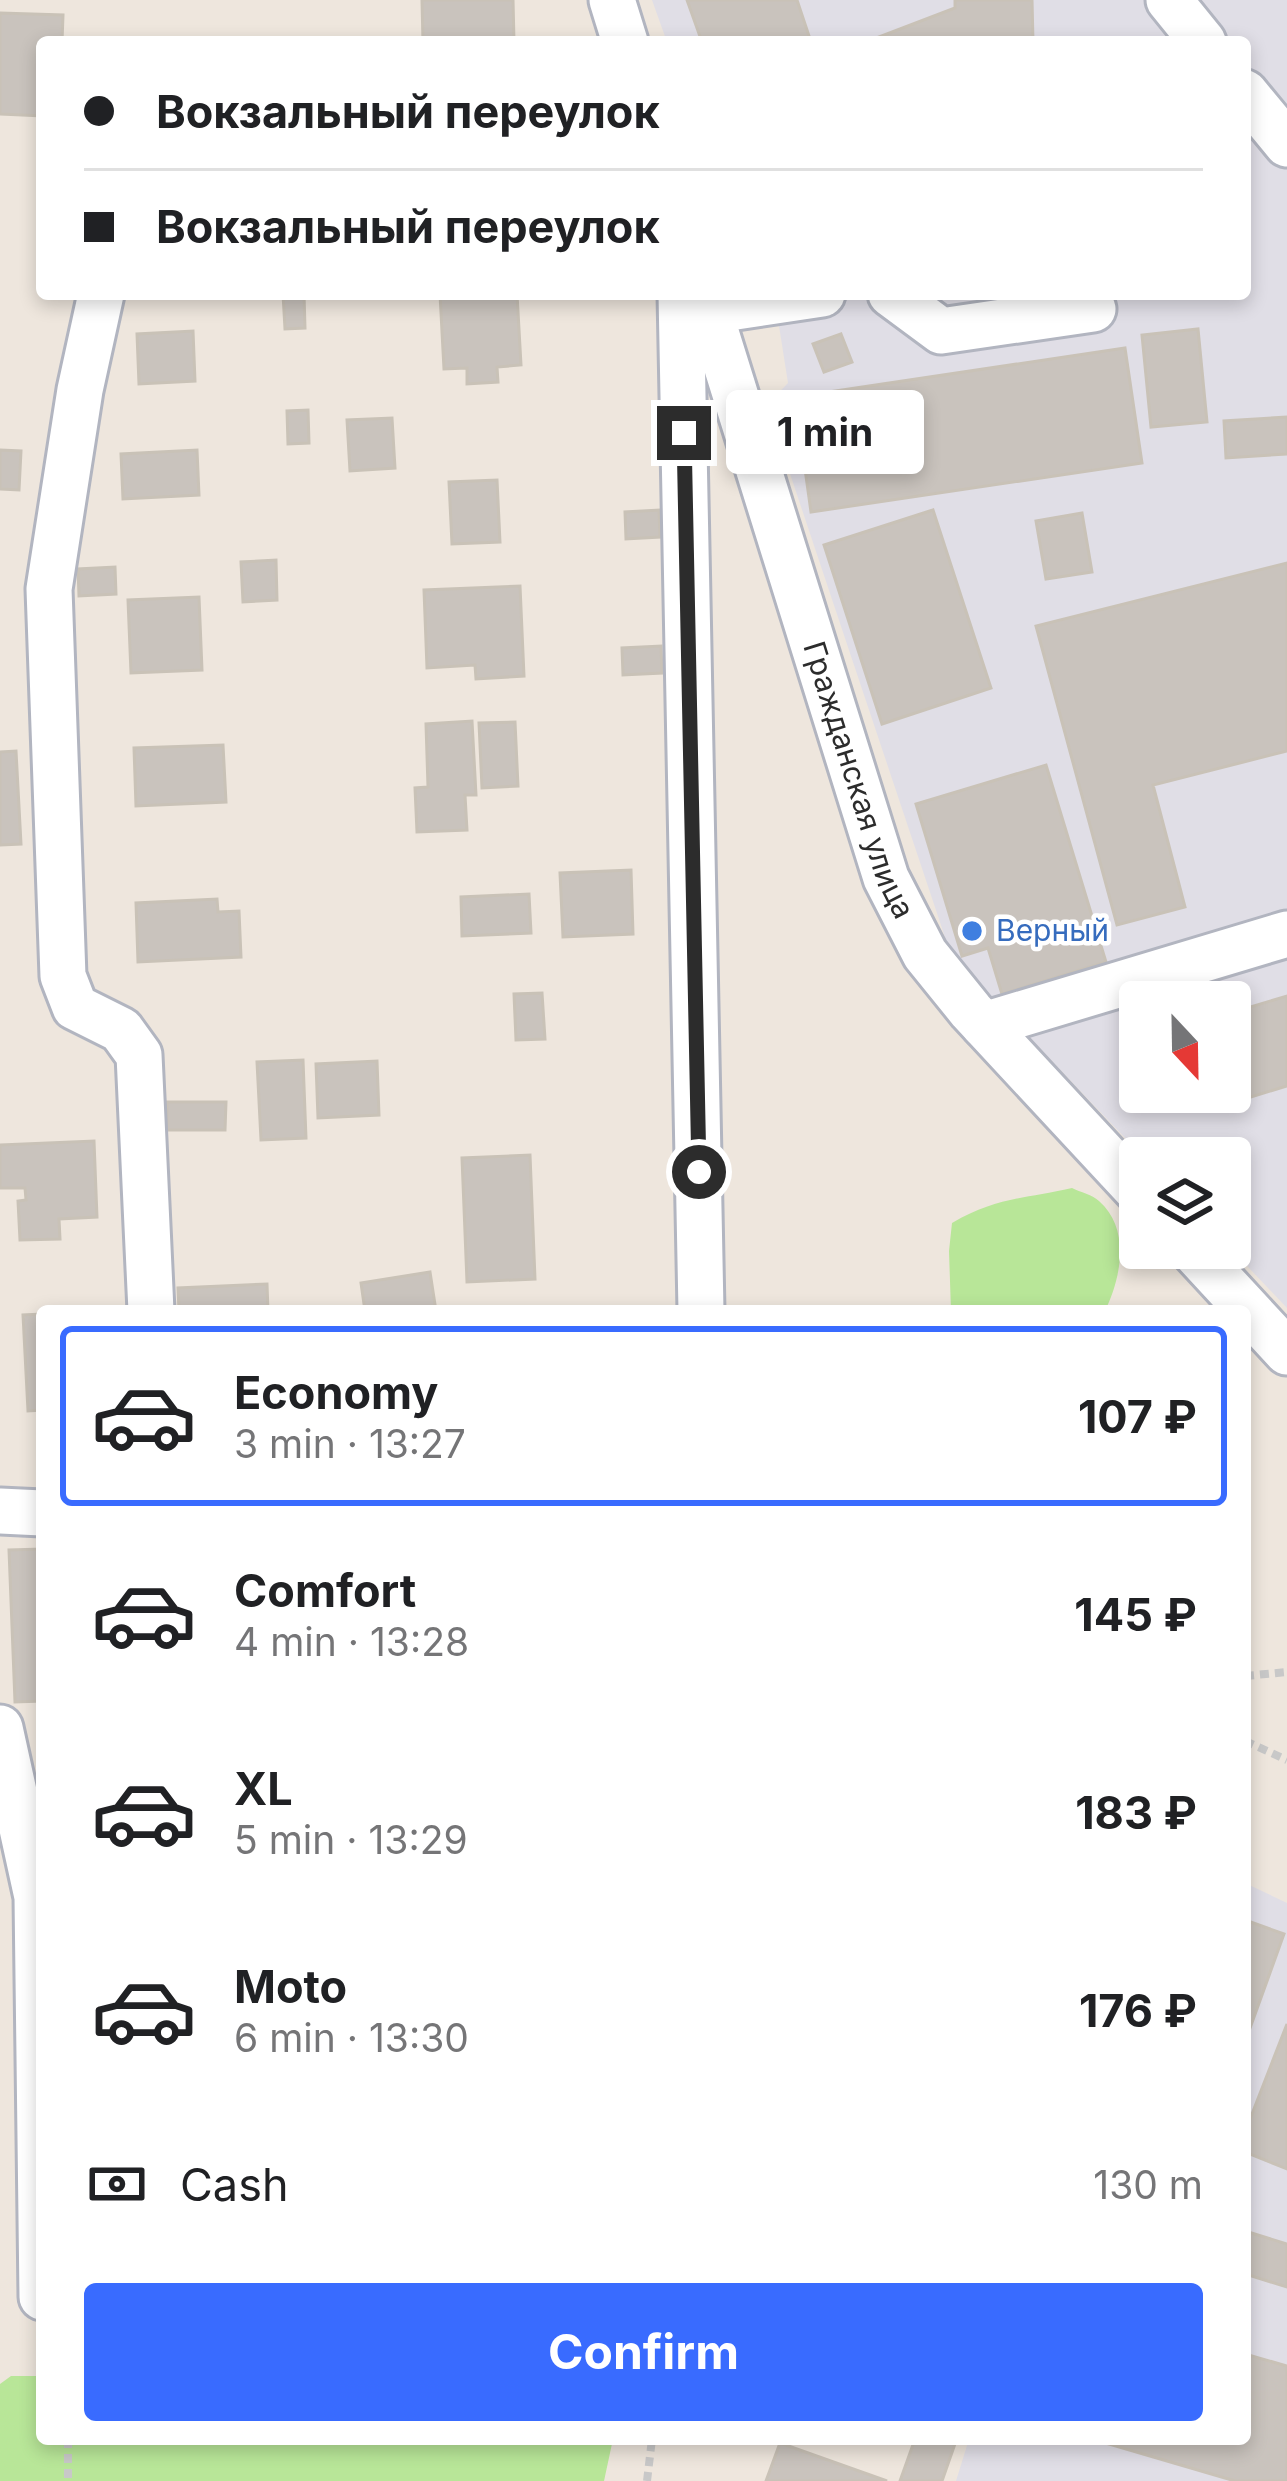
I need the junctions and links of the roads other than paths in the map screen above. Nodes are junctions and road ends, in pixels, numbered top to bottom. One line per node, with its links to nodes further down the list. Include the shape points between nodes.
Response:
1 (612, 0): 3 (street)
2 (1169, 0): 4 (street)
3 (623, 36)
4 (1198, 36)
5 (1251, 100): 6 (street)
6 (1287, 145)
7 (100, 300): 15 (street, via 49,589 63,976 75,1006 121,1030 139,1054)
8 (698, 300): 12 (street, Гражданская улица, via 886,878 925,954); 16 (street)
9 (899, 300): 10 (street, via 941,331)
10 (1094, 309)
11 (1287, 934): 12 (street)
12 (985, 1025): 13 (street, Гражданская улица)
13 (1119, 1170)
14 (1210, 1269): 17 (street)
15 (151, 1305)
16 (701, 1305)
17 (1244, 1305)
18 (1251, 1313): 19 (street)
19 (1287, 1352)
20 (0, 1511): 21 (street)
21 (36, 1513)
22 (0, 1728): 23 (street)
23 (31, 1820): 24 (street)
24 (36, 1884)

